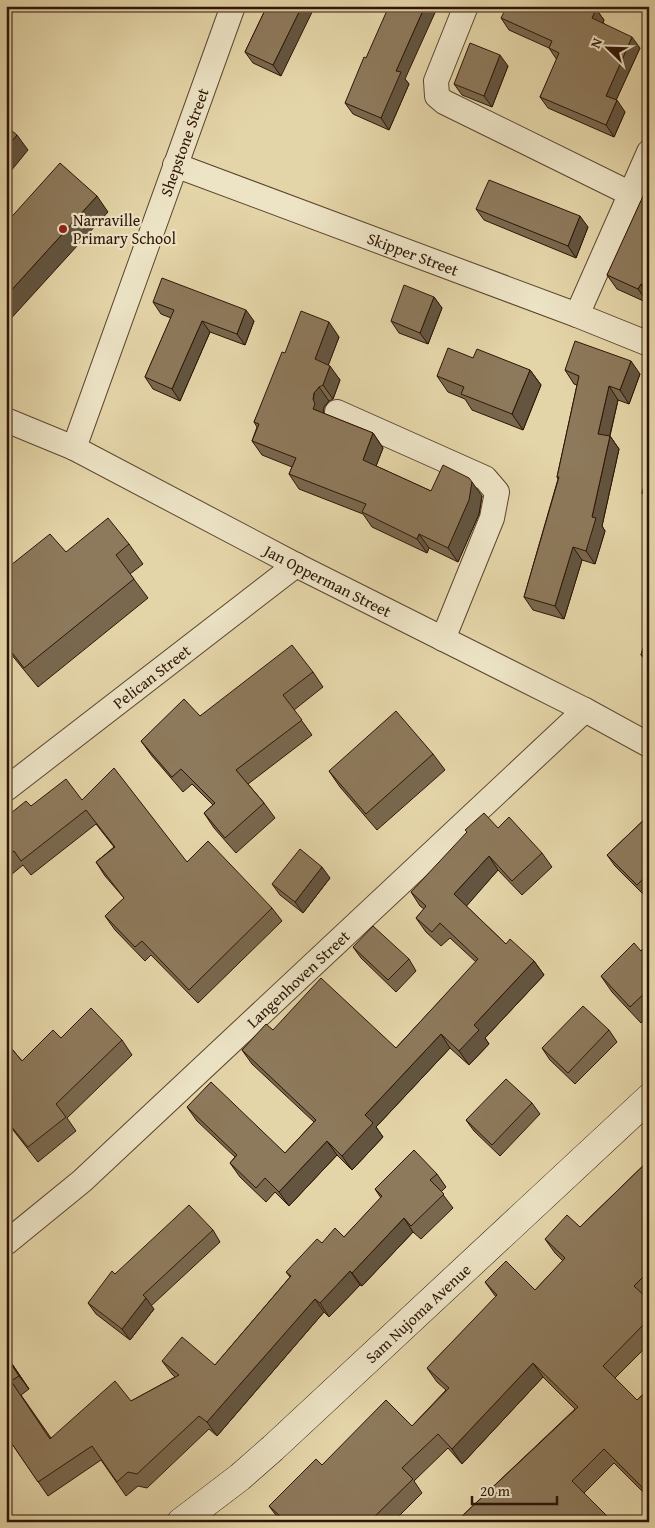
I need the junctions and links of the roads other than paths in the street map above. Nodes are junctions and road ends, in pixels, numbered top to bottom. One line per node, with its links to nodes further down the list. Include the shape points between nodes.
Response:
1 (234, 6): 4 (street, Shepstone Street)
2 (466, 6): 5 (street, via 436,81 437,96)
3 (649, 152): 5 (street)
4 (176, 165): 6 (street, Skipper Street); 10 (street, Shepstone Street)
5 (631, 194): 6 (street)
6 (577, 315): 7 (street, Skipper Street)
7 (649, 344)
8 (337, 412): 12 (street, via 485,478 497,492 492,518)
9 (6, 420): 10 (street, Jan Opperman Street)
10 (74, 448): 11 (street, Jan Opperman Street)
11 (296, 565): 12 (street, Jan Opperman Street); 15 (street, Pelican Street)
12 (443, 639): 13 (street, Jan Opperman Street)
13 (585, 710): 14 (street, Jan Opperman Street); 17 (street, Langenhoven Street, via 82,1181)
14 (649, 745)
15 (8, 784)
16 (649, 1098): 18 (street, Sam Nujoma Avenue, via 273,1448)
17 (6, 1243)
18 (181, 1522)

